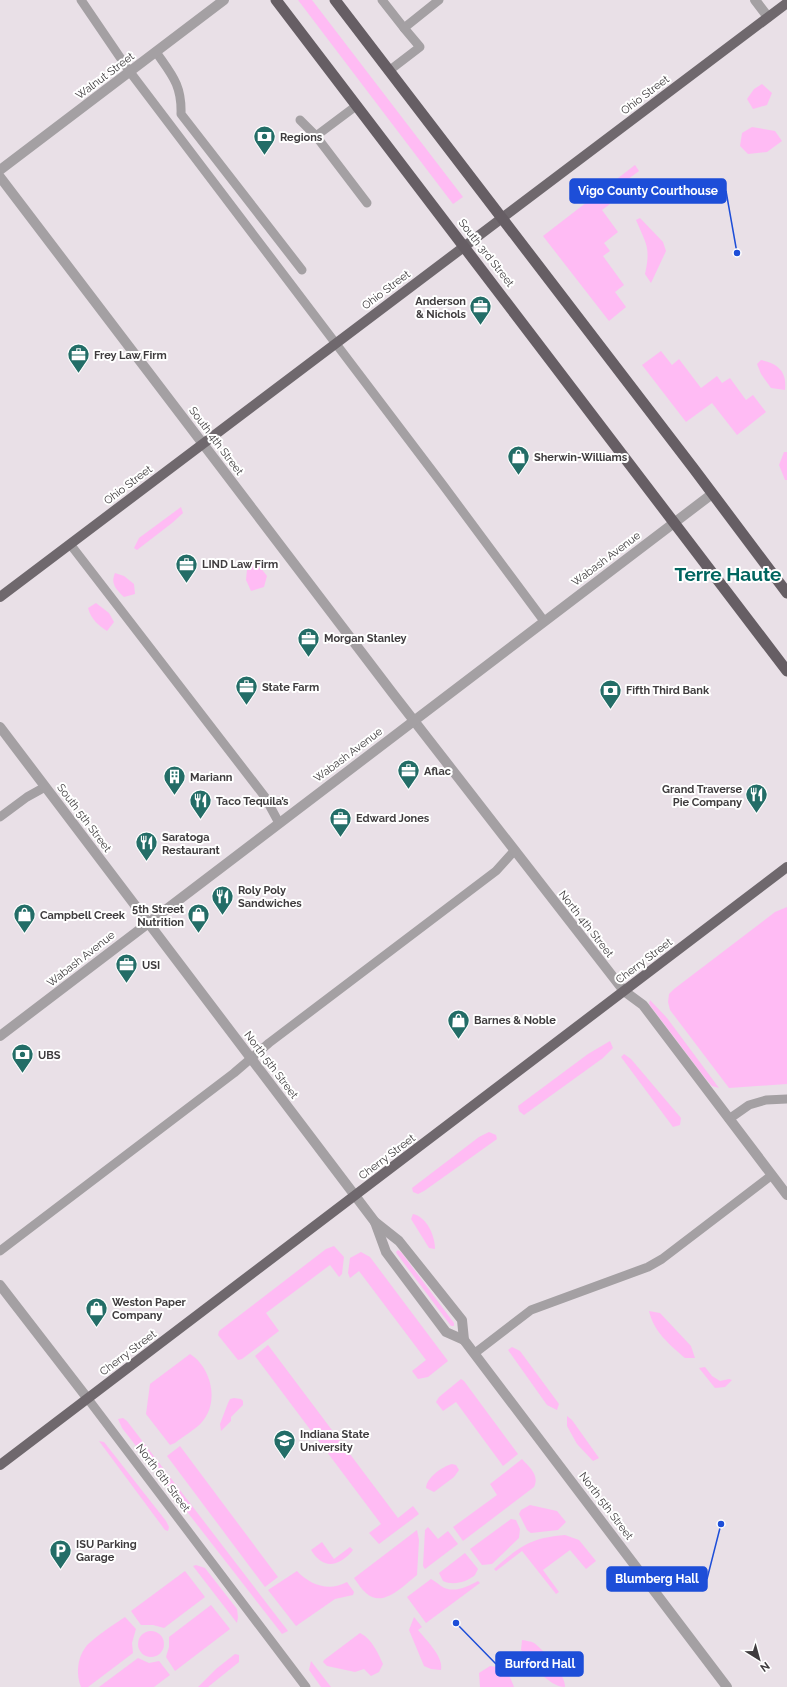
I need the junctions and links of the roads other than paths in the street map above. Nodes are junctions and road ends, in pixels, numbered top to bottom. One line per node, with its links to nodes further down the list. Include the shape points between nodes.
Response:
1 (81, 0): 13 (lane)
2 (224, 0): 11 (street, Walnut Street)
3 (276, 0): 14 (highway, South 3rd Street)
4 (382, 0): 10 (lane)
5 (440, 0): 10 (lane)
6 (755, 0): 9 (street)
7 (339, 1): 12 (highway)
8 (787, 3): 9 (main road, Ohio Street)
9 (768, 17): 20 (main road, Ohio Street)
10 (404, 28): 12 (lane, via 420,47)
11 (156, 52): 13 (street, Walnut Street); 22 (lane, via 174,77 181,99 181,114)
12 (390, 70): 20 (highway)
13 (130, 72): 17 (street, Walnut Street); 23 (lane)
14 (356, 106): 16 (lane); 21 (highway, South 3rd Street)
15 (300, 120): 16 (lane)
16 (316, 136): 19 (lane)
17 (0, 170)
18 (0, 177): 24 (street, South 4th Street)
19 (368, 203)
20 (501, 218): 21 (main road, Ohio Street); 25 (highway)
21 (464, 246): 23 (main road, Ohio Street); 26 (highway, South 3rd Street)
22 (302, 270)
23 (335, 343): 24 (main road, Ohio Street); 30 (lane)
24 (203, 444): 27 (main road, Ohio Street); 32 (street, South 4th Street)
25 (712, 494): 26 (street, Wabash Avenue); 28 (highway)
26 (675, 522): 30 (street, Wabash Avenue); 31 (highway, South 3rd Street)
27 (70, 544): 29 (main road, Ohio Street); 36 (lane, via 264,797)
28 (787, 593)
29 (0, 597)
30 (544, 621): 32 (street, Wabash Avenue)
31 (787, 671)
32 (413, 721): 36 (street, Wabash Avenue); 37 (street, North 4th Street)
33 (0, 727): 34 (street, South 5th Street)
34 (45, 787): 35 (lane, via 26,797); 39 (street, South 5th Street)
35 (0, 817)
36 (279, 823): 39 (street, Wabash Avenue)
37 (514, 851): 40 (street, North 4th Street); 42 (lane, via 496,871)
38 (787, 868): 40 (main road, Cherry Street)
39 (148, 922): 41 (street, Wabash Avenue); 42 (street, North 5th Street)
40 (624, 992): 44 (street, North 4th Street, via 643,1005); 47 (main road, Cherry Street)
41 (0, 1036)
42 (251, 1058): 47 (street, North 5th Street); 49 (lane)
43 (787, 1099): 44 (lane, via 766,1100 749,1105)
44 (729, 1119): 45 (street, North 4th Street)
45 (772, 1175): 46 (street, North 4th Street); 52 (lane, via 655,1263 531,1310)
46 (787, 1195)
47 (355, 1196): 48 (street, North 5th Street); 53 (main road, Cherry Street)
48 (375, 1222): 51 (street, North 5th Street, via 386,1252 446,1332); 51 (street, North 5th Street, via 399,1241 462,1320)
49 (0, 1251)
50 (0, 1285): 53 (street, North 6th Street)
51 (464, 1340): 52 (street, North 5th Street)
52 (475, 1353): 56 (street, North 5th Street)
53 (88, 1399): 54 (main road, Cherry Street); 55 (lane, North 6th Street)
54 (0, 1465)
55 (306, 1687)
56 (728, 1687)

